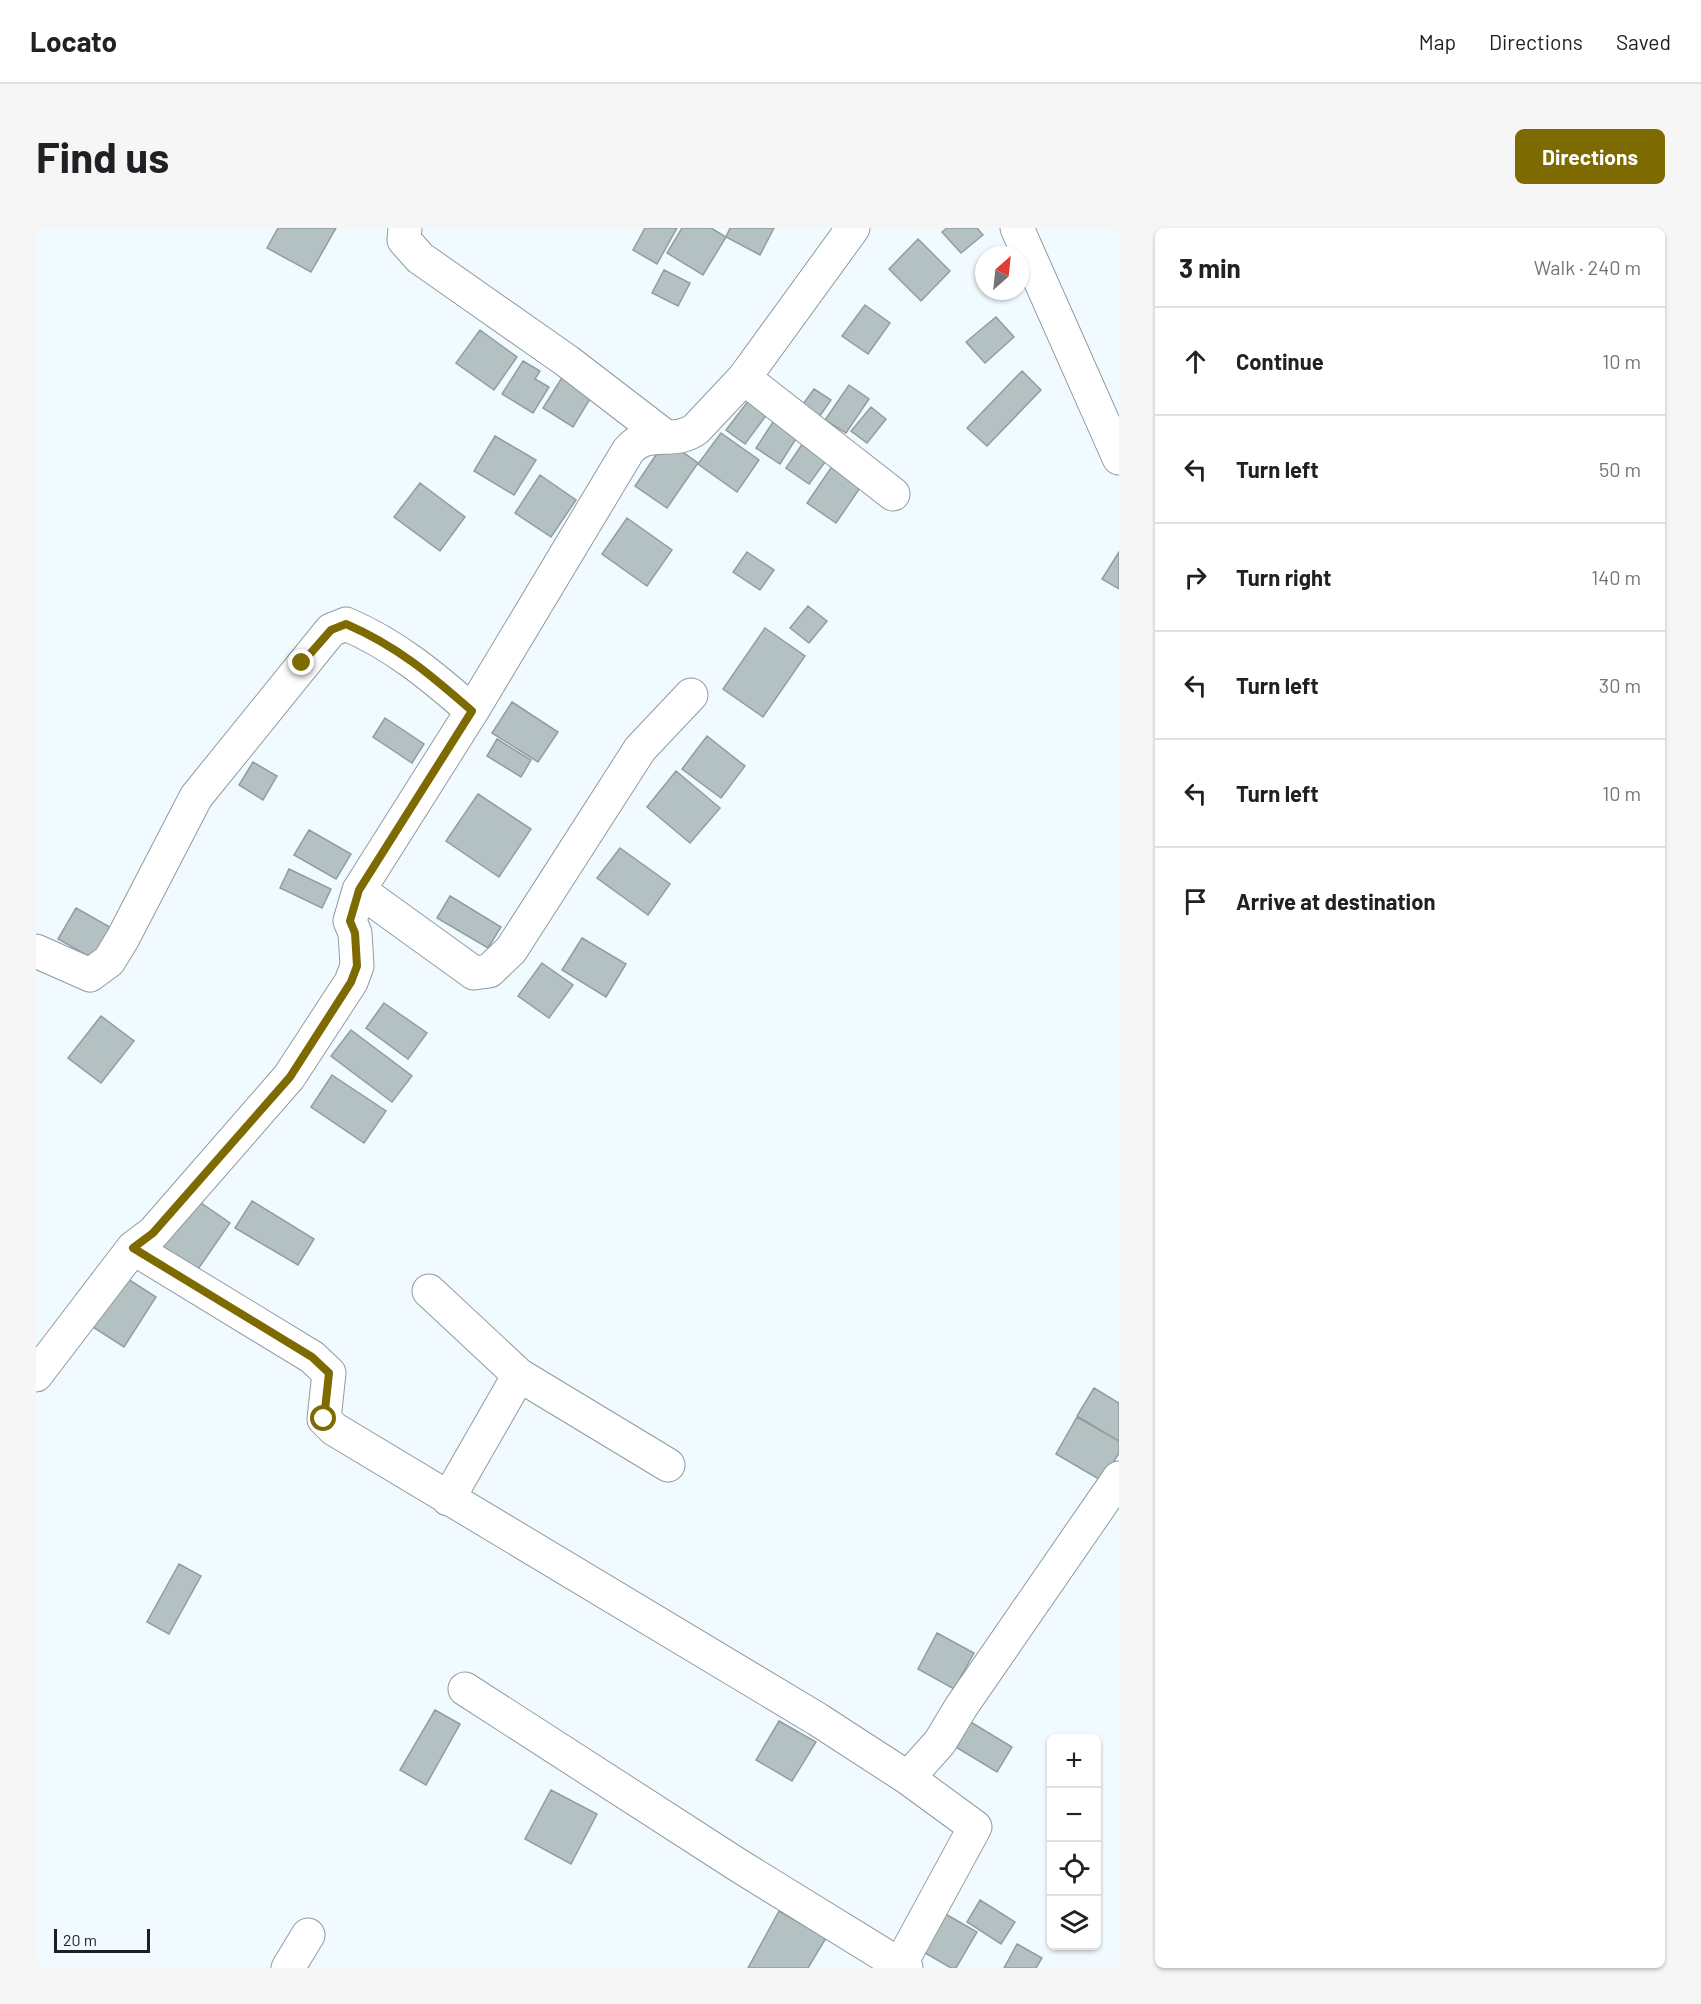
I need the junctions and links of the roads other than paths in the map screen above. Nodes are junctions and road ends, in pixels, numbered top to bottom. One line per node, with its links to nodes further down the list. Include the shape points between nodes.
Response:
1 (405, 228): 5 (street, via 404,240 420,258 567,361)
2 (852, 228): 4 (street)
3 (1017, 228): 6 (street)
4 (744, 378): 5 (street, via 688,435); 7 (street)
5 (666, 437): 9 (street, via 642,438 628,451)
6 (1119, 458)
7 (892, 494)
8 (691, 695): 10 (street, via 640,749 511,950 489,971 474,973)
9 (472, 711): 10 (street); 11 (street, via 420,665 380,639 346,624 331,630 196,797 109,961 90,975)
10 (359, 890): 12 (street, via 350,921 355,933 357,966 351,982 290,1077 153,1233)
11 (36, 951)
12 (133, 1248): 14 (street); 18 (street, via 312,1357 329,1373 324,1419)
13 (429, 1291): 15 (street)
14 (36, 1375)
15 (519, 1375): 16 (street); 18 (street)
16 (668, 1466)
17 (1119, 1478): 20 (street, via 940,1742)
18 (448, 1499): 20 (street, via 817,1719)
19 (465, 1689): 22 (street)
20 (908, 1778): 22 (street, via 975,1827)
21 (308, 1935): 23 (street)
22 (903, 1966)
23 (288, 1968)

